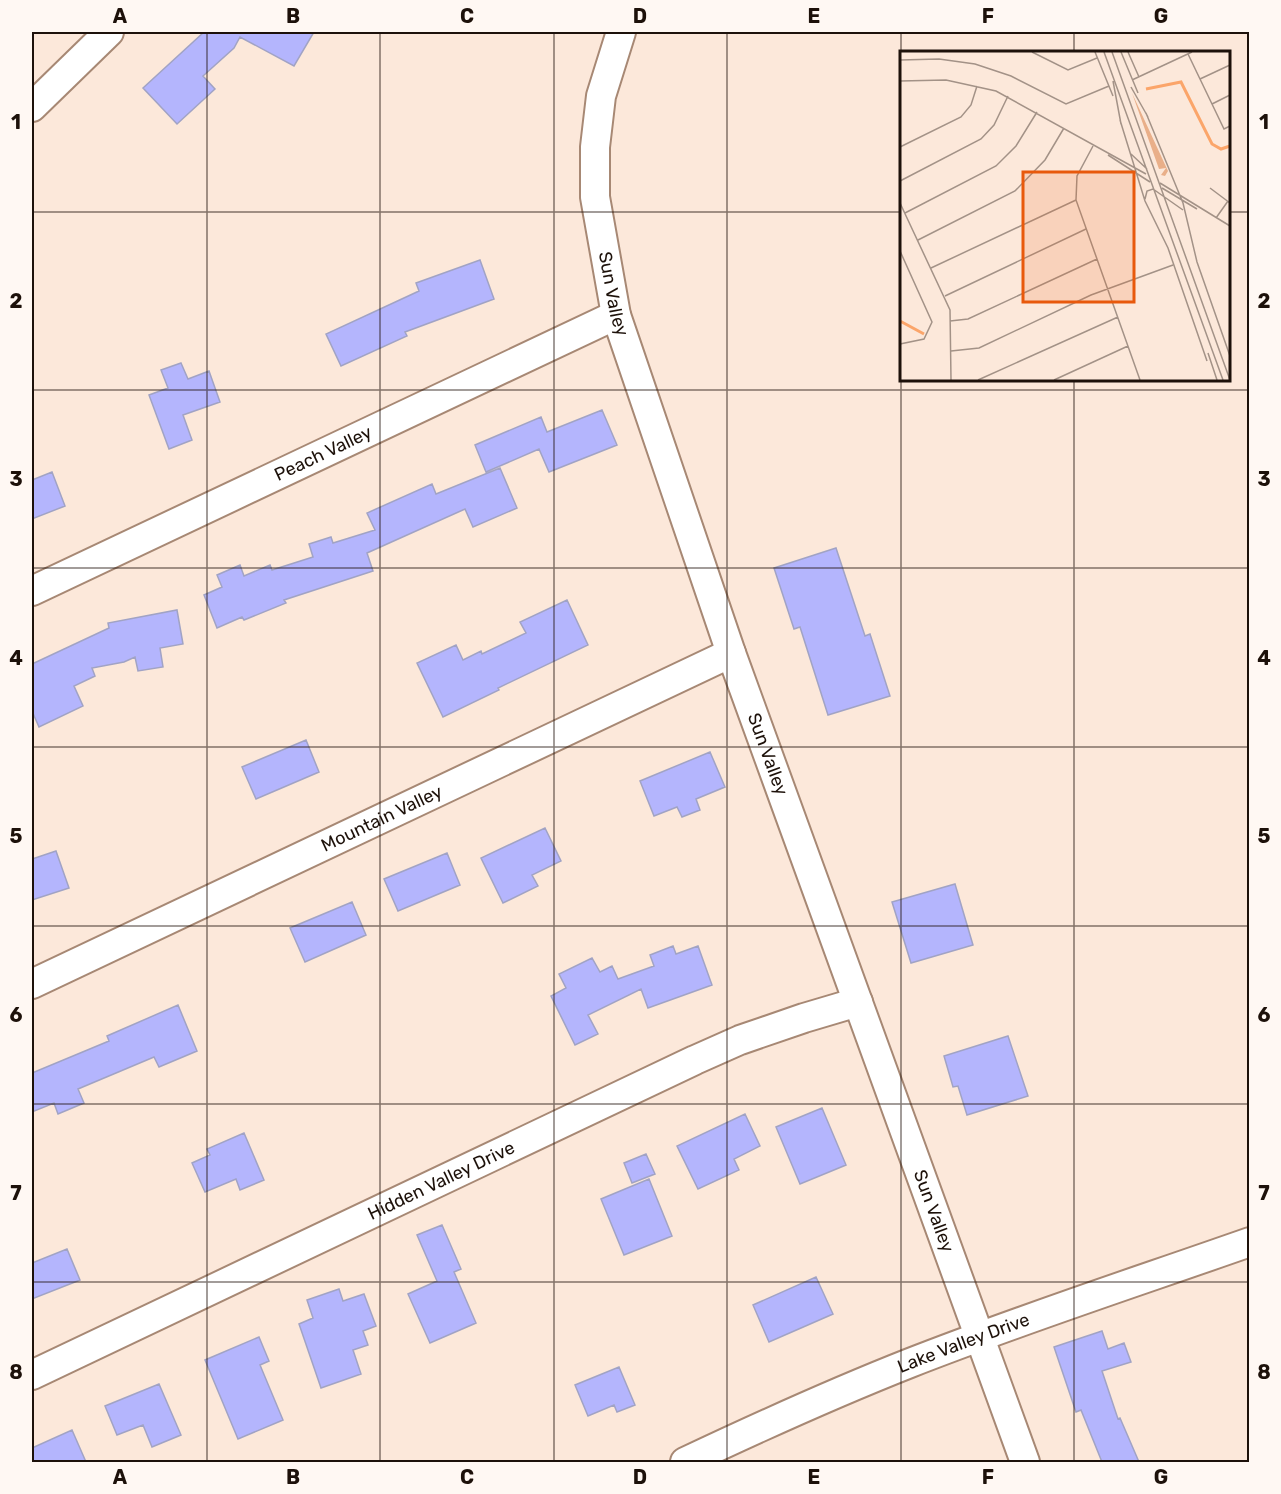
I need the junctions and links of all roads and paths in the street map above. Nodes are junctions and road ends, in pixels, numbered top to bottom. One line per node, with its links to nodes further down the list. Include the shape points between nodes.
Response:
1 (109, 32): 3 (street)
2 (621, 32): 4 (street, Sun Valley, via 601,96 595,147 595,197)
3 (32, 107)
4 (616, 315): 5 (street, Peach Valley); 6 (street, Sun Valley)
5 (32, 591)
6 (731, 653): 7 (street, Mountain Valley); 8 (street, Sun Valley)
7 (32, 984)
8 (858, 1002): 10 (street, Sun Valley); 11 (street, Hidden Valley Drive, via 740,1040 695,1060)
9 (1250, 1242): 10 (street, Lake Valley Drive)
10 (980, 1337): 12 (street, Lake Valley Drive, via 786,1415); 13 (street, Sun Valley)
11 (32, 1375)
12 (685, 1462)
13 (1025, 1462)

